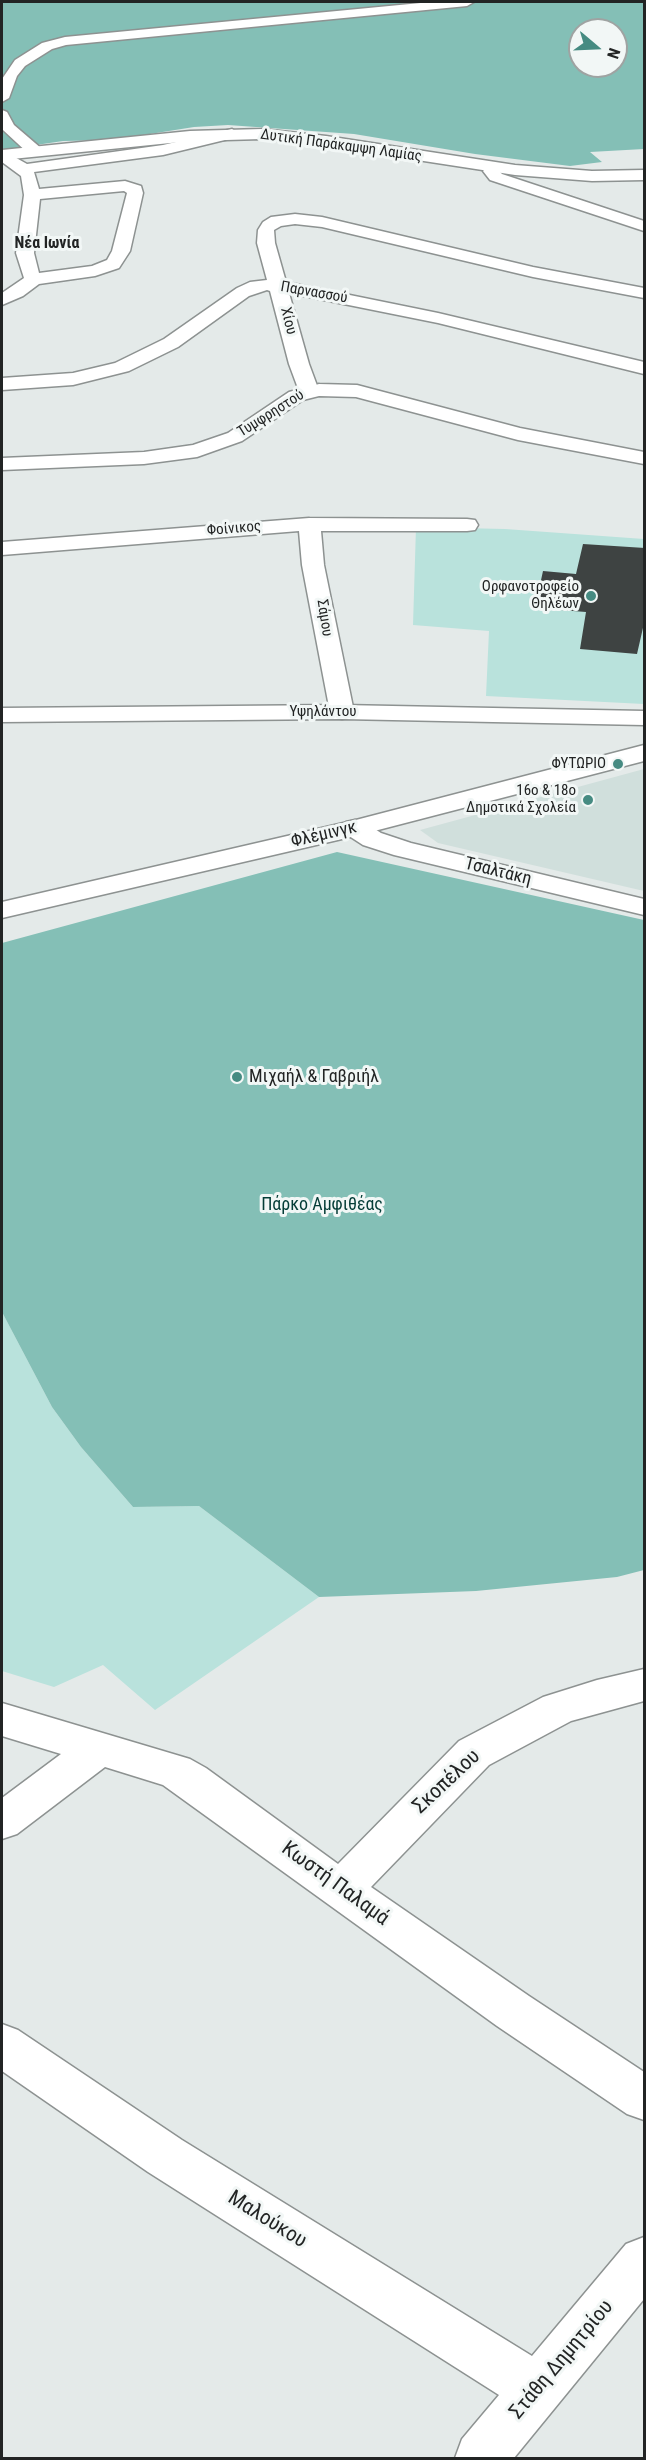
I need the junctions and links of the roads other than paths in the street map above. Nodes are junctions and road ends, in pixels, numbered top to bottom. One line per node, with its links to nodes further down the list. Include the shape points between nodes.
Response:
1 (467, 2): 2 (street, via 65,41 47,46 20,63 10,75)
2 (2, 98)
3 (2, 115): 5 (street, via 8,127)
4 (232, 134): 5 (street, Δυτική Παράκαμψη Λαμίας); 7 (street, Δυτική Παράκαμψη Λαμίας, via 309,139); 8 (street, via 163,150)
5 (36, 152): 6 (street, Δυτική Παράκαμψη Λαμίας)
6 (2, 155): 8 (street)
7 (495, 168): 9 (street, Δυτική Παράκαμψη Λαμίας, via 568,175); 12 (street, via 491,171 496,177)
8 (24, 169): 10 (street, via 29,176)
9 (645, 175)
10 (31, 204): 11 (street); 13 (street); 15 (street, via 125,186 135,189 121,251 113,264 95,271)
11 (10, 214)
12 (645, 226)
13 (26, 260): 14 (street); 15 (street)
14 (4, 261)
15 (34, 279): 18 (street)
16 (280, 286): 17 (street, Χίου, via 266,236 269,226 277,221 295,219); 19 (street, Παρνασσού, via 438,318); 20 (street, Παρνασσού, via 248,289 171,343 122,367 73,379); 21 (street, Χίου)
17 (645, 293)
18 (2, 300)
19 (645, 368)
20 (2, 384)
21 (309, 390): 22 (street, Τυμφρηστού, via 357,392 545,440); 23 (street, Τυμφρηστού, via 235,436 204,449 144,458)
22 (645, 458)
23 (2, 465)
24 (309, 524): 25 (street, Φοίνικος); 26 (street, Φοίνικος); 27 (street, Σάμου, via 313,566)
25 (467, 525)
26 (2, 549)
27 (342, 712): 28 (street, Υψηλάντου); 29 (street, Υψηλάντου)
28 (2, 715)
29 (645, 718)
30 (645, 753): 31 (street, Φλέμινγκ)
31 (355, 828): 32 (street, Τσαλτάκη, via 372,839 403,849); 33 (street, Φλέμινγκ)
32 (645, 907)
33 (2, 910)
34 (645, 1684): 38 (street, Σκοπέλου, via 557,1709 474,1753)
35 (2, 1720): 36 (street, Κωστή Παλαμά)
36 (100, 1748): 37 (street); 38 (street, Κωστή Παλαμά, via 175,1771 191,1780)
37 (2, 1821)
38 (340, 1890): 40 (street, Κωστή Παλαμά)
39 (2, 2045): 42 (street, Μαλούκου, via 165,2156)
40 (645, 2098)
41 (645, 2261): 42 (street, Στάθη Δημητρίου)
42 (537, 2389): 43 (street, Στάθη Δημητρίου)
43 (481, 2458)

